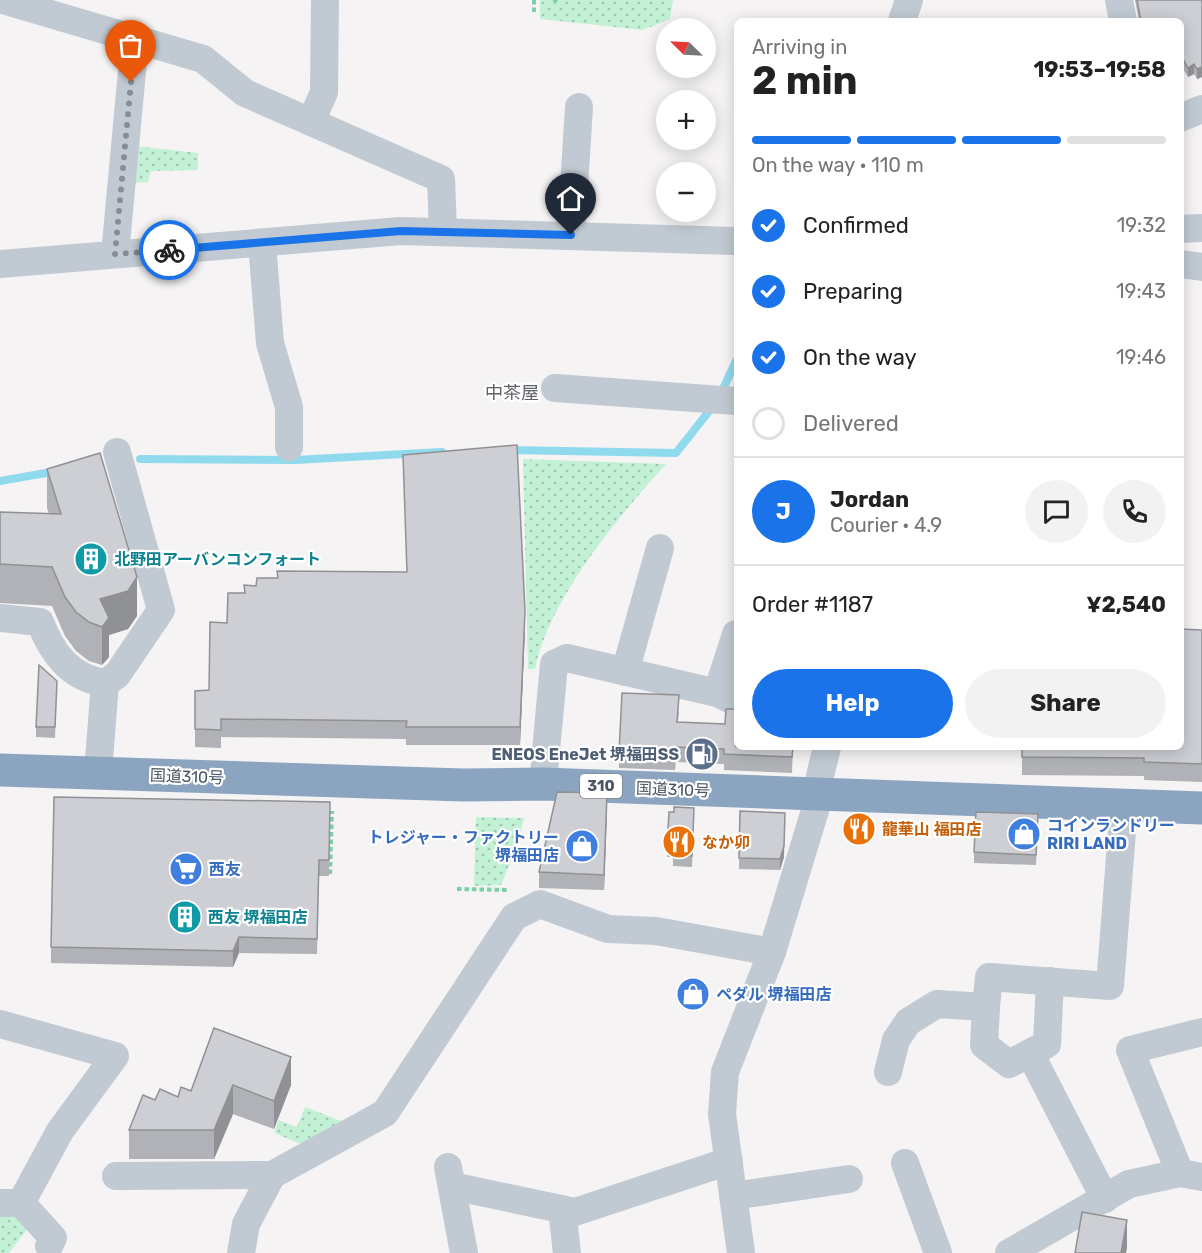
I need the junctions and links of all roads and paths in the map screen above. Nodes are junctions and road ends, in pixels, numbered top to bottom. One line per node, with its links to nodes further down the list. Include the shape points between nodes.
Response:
1 (3, 0): 11 (street)
2 (326, 0): 15 (street, via 324,92)
3 (534, 0): 8 (path)
4 (553, 0): 5 (path)
5 (558, 0)
6 (909, 0): 9 (street)
7 (1119, 0): 10 (street)
8 (534, 13)
9 (903, 18)
10 (1122, 18)
11 (135, 39): 15 (street, via 203,59 245,93); 22 (street)
12 (579, 107): 19 (street)
13 (1202, 108): 14 (street)
14 (1184, 116)
15 (311, 122): 18 (street, via 441,179)
16 (1184, 228): 17 (street)
17 (1202, 228)
18 (443, 232): 19 (street); 21 (street, via 401,231)
19 (571, 235): 20 (street)
20 (734, 241)
21 (262, 243): 22 (street); 28 (street, via 270,343 289,407)
22 (115, 254): 23 (street)
23 (0, 264)
24 (1184, 265): 25 (street)
25 (1202, 267)
26 (555, 388): 27 (street)
27 (734, 401)
28 (288, 447)
29 (117, 452): 34 (street, via 161,610 117,675)
30 (660, 548): 33 (street)
31 (0, 618): 34 (street, via 40,622 60,660 82,677)
32 (734, 648): 35 (street)
33 (625, 672): 35 (street); 39 (street, via 567,658 554,664)
34 (105, 683): 38 (street)
35 (727, 697)
36 (826, 750): 40 (street)
37 (0, 770): 38 (highway, 国道310号 / 310)
38 (98, 773): 39 (highway, 国道310号 / 310)
39 (543, 784): 40 (highway, 国道310号 / 310)
40 (820, 794): 41 (highway, 国道310号 / 310); 47 (street)
41 (1124, 805): 42 (highway, 国道310号 / 310); 48 (street, via 1110,986)
42 (1202, 808)
43 (332, 811): 44 (path)
44 (330, 874)
45 (458, 889): 46 (path)
46 (499, 889)
47 (772, 952): 54 (street, via 725,1072 722,1114); 56 (street, via 656,931 608,929 540,904 514,917 385,1113)
48 (1050, 981): 49 (street, via 989,977); 52 (street, via 1047,1044)
49 (986, 1007): 52 (street, via 984,1045 1009,1064); 53 (street, via 937,1004 908,1022 896,1040)
50 (0, 1024): 62 (street, via 115,1056)
51 (1202, 1032): 57 (street, via 1130,1050)
52 (1031, 1054): 61 (street)
53 (888, 1072)
54 (729, 1161): 60 (street); 63 (street, via 575,1212)
55 (905, 1163): 69 (street)
56 (272, 1175): 58 (street); 65 (street, via 246,1224)
57 (1191, 1175): 61 (street, via 1129,1184)
58 (116, 1176)
59 (849, 1179): 60 (street)
60 (733, 1196): 68 (street)
61 (1105, 1199): 70 (street)
62 (11, 1203): 64 (street, via 53,1238)
63 (562, 1209): 66 (street, via 450,1176); 67 (street)
64 (49, 1246)
65 (241, 1253)
66 (464, 1253)
67 (567, 1253)
68 (741, 1253)
69 (938, 1253)
70 (1009, 1253)

